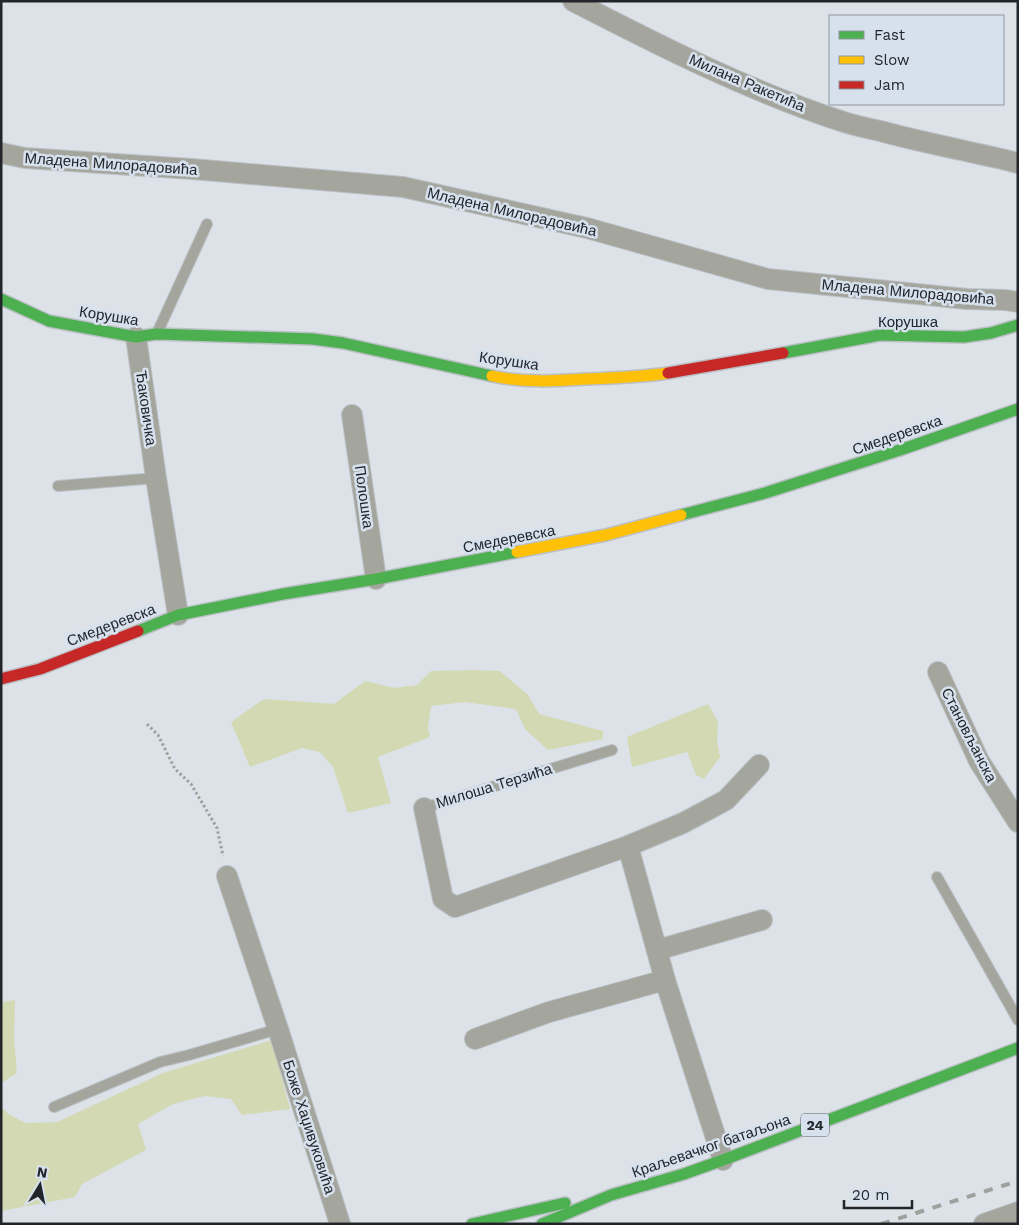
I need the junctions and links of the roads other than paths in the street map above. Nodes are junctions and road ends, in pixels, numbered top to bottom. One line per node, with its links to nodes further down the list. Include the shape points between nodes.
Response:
1 (573, 1): 3 (street, Милана Ракетића, via 731,78 845,122)
2 (1, 153): 6 (street, Младена Милорадовића, via 24,158 403,187 587,228 768,279)
3 (1018, 163)
4 (207, 224): 8 (lane)
5 (1, 299): 9 (street, Корушка, via 49,321)
6 (1018, 302)
7 (1018, 325): 8 (street, Корушка, via 964,337 880,334 631,378 539,382 508,380 313,339)
8 (156, 334): 9 (street, Корушка)
9 (136, 338): 12 (street, Ђаковичка)
10 (1018, 409): 14 (street, Смедеревска, via 765,494 606,535)
11 (352, 416): 14 (street, Полошка)
12 (156, 478): 13 (lane); 15 (street, Ђаковичка)
13 (58, 486)
14 (376, 579): 15 (street, Смедеревска)
15 (178, 615): 17 (street, Смедеревска, via 40,669)
16 (938, 672): 21 (street, Становљанска, via 979,761)
17 (1, 679)
18 (612, 750): 20 (lane, Милоша Терзића)
19 (759, 765): 22 (street, Милоша Терзића, via 726,800 683,823)
20 (424, 808): 22 (street, Милоша Терзића, via 443,898 455,907)
21 (1018, 822)
22 (628, 846): 26 (street)
23 (227, 876): 29 (street, Боже Хаџивуковића)
24 (937, 877): 28 (lane)
25 (762, 920): 26 (street)
26 (657, 950): 27 (street)
27 (665, 980): 30 (street, via 550,1012); 33 (street)
28 (1018, 1020)
29 (278, 1029): 32 (lane, via 160,1062); 36 (street, Боже Хаџивуковића)
30 (476, 1039)
31 (1018, 1048): 33 (street, Краљевачког батаљона / 24)
32 (54, 1107)
33 (723, 1160): 34 (street, Краљевачког батаљона / 24)
34 (610, 1196): 37 (street, Краљевачког батаљона / 24, via 551,1205); 38 (street, Краљевачког батаљона / 24)
35 (1018, 1212): 39 (street)
36 (340, 1224)
37 (472, 1224)
38 (542, 1224)
39 (984, 1224)

